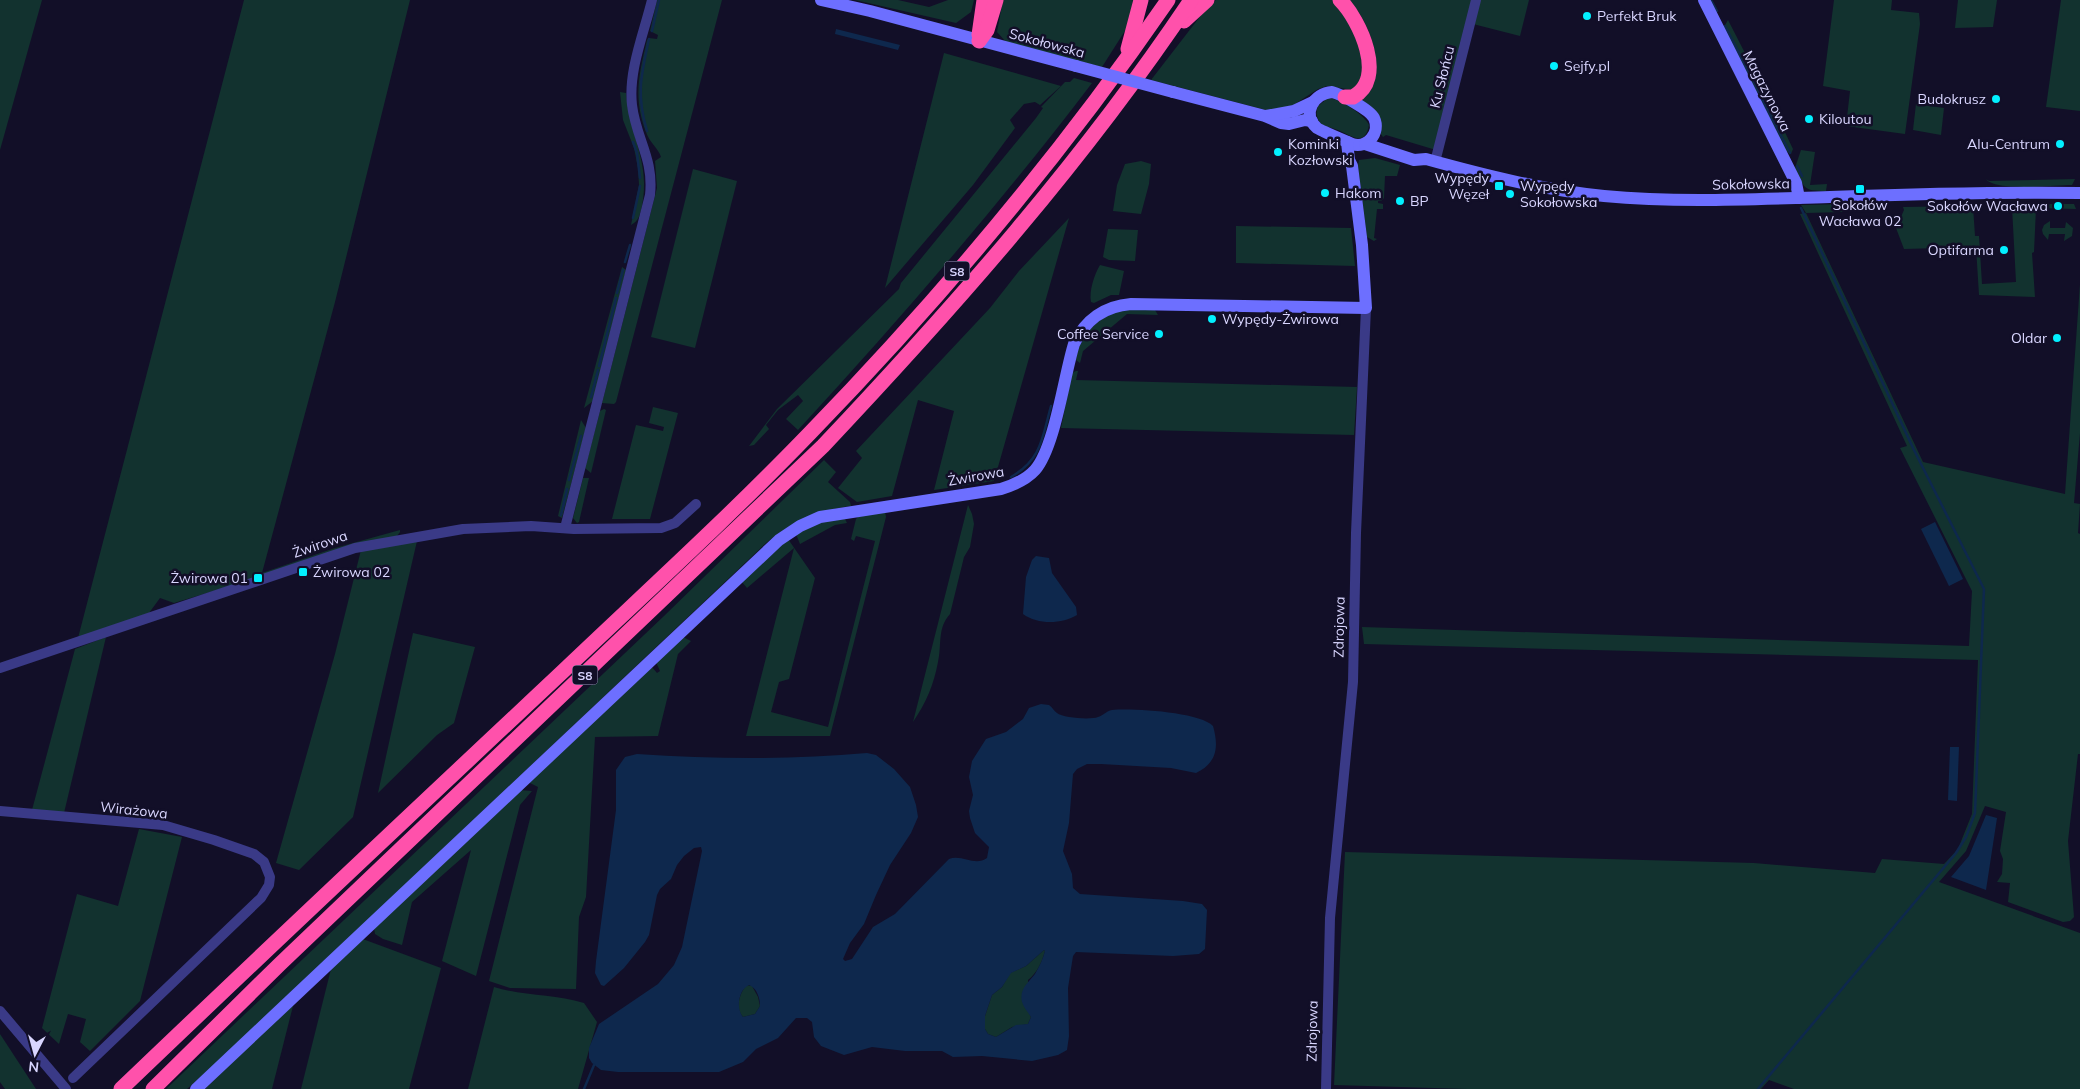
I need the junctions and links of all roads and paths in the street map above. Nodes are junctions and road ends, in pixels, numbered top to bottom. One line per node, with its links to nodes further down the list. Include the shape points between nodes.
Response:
1 (652, 0): 27 (street, via 632,90 633,109 649,161 650,195)
2 (822, 0): 13 (street, Sokołowska)
3 (984, 0): 13 (highway, via 978,28)
4 (996, 0): 13 (highway, via 987,30)
5 (1141, 0): 14 (highway)
6 (1168, 0): 14 (highway, S8)
7 (1191, 0): 12 (highway, S8)
8 (1207, 0): 12 (highway)
9 (1340, 0): 15 (highway, via 1358,24 1369,66 1363,90 1354,97)
10 (1476, 0): 21 (street, Ku Słońcu)
11 (1704, 0): 24 (street, Magazynowa, via 1796,182)
12 (1166, 37): 34 (highway, S8, via 1042,200 904,360 823,446)
13 (979, 41): 17 (street, Sokołowska, bridge)
14 (1124, 61): 33 (highway, S8, via 1044,166 959,269 810,434 698,544)
15 (1345, 97): 16 (street, via 1327,92); 19 (street, via 1372,115 1376,126)
16 (1313, 102): 17 (street, Sokołowska, via 1294,111); 18 (street, via 1310,110)
17 (1265, 116): 18 (street, Sokołowska, via 1285,124)
18 (1312, 121): 20 (street, via 1317,128)
19 (1367, 141): 20 (street); 21 (street, Sokołowska, via 1414,160); 22 (street)
20 (1347, 142): 22 (street, Zdrojowa)
21 (1430, 161): 24 (street, Sokołowska, via 1525,184 1604,196 1669,200)
22 (1352, 166): 25 (street, Zdrojowa)
23 (2080, 193): 24 (street, Sokołowska)
24 (1799, 198)
25 (1366, 308): 35 (street, Żwirowa, via 1131,304 1116,306 1096,316 1081,331 1074,344 1047,450 1036,469 1026,478 1001,489 830,514 811,520 778,540); 36 (street, Zdrojowa, via 1353,682 1330,918)
26 (696, 504): 27 (street, Żwirowa, via 675,523 665,527)
27 (565, 528): 28 (street, Żwirowa, via 463,529 355,548)
28 (0, 668)
29 (0, 811): 31 (street, Wirażowa, via 163,825 246,851 261,859 270,877 261,898)
30 (0, 1011): 32 (street)
31 (73, 1078)
32 (66, 1089)
33 (121, 1089)
34 (153, 1089)
35 (196, 1089)
36 (1326, 1089)

